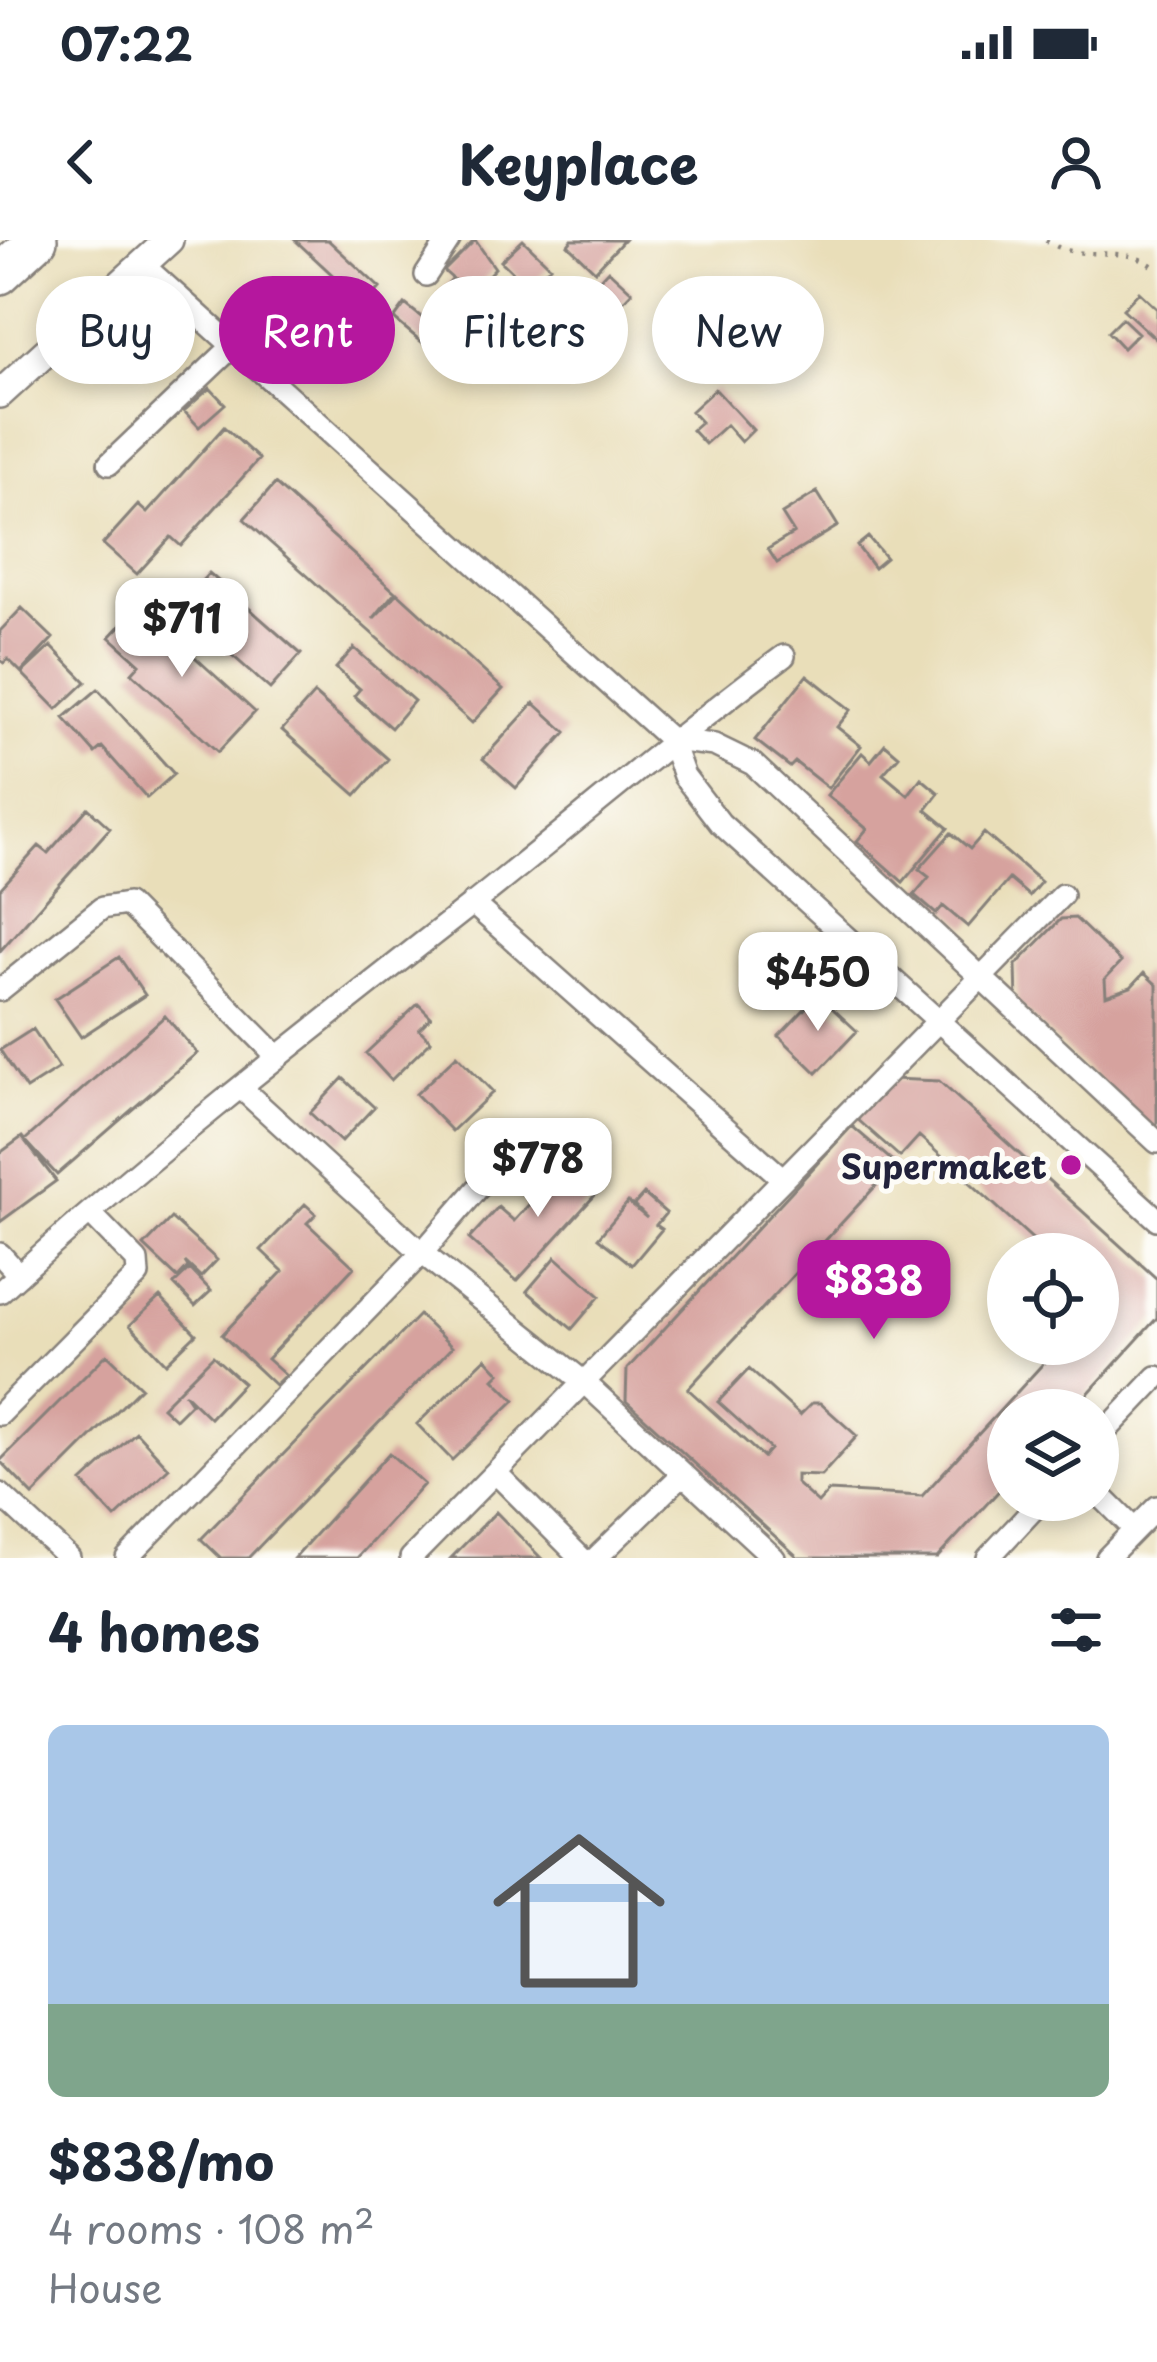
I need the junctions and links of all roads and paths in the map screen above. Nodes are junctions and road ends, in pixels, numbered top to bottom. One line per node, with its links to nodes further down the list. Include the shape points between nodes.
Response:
1 (37, 240): 7 (highway)
2 (169, 240): 5 (street)
3 (449, 240): 8 (street)
4 (1046, 240): 6 (path, via 1070,252 1117,250)
5 (143, 265): 9 (street); 12 (street)
6 (1157, 268)
7 (0, 274)
8 (426, 275)
9 (219, 335)
10 (219, 359): 13 (street)
11 (273, 384): 15 (street)
12 (0, 394)
13 (109, 464)
14 (784, 656): 15 (street)
15 (671, 740): 17 (street); 18 (street, via 714,745 753,764); 20 (street, via 706,809)
16 (1062, 895): 18 (street)
17 (472, 903): 21 (street); 25 (street)
18 (980, 978): 20 (street); 23 (street)
19 (0, 990): 21 (street, via 102,908 127,904)
20 (939, 1018): 25 (street); 27 (street)
21 (277, 1056): 22 (street)
22 (241, 1088): 26 (street); 28 (street)
23 (1157, 1142)
24 (509, 1151): 28 (street)
25 (782, 1178): 33 (street)
26 (90, 1213): 30 (street); 34 (street, via 137,1261 138,1275)
27 (1157, 1219)
28 (422, 1252): 33 (street); 44 (street)
29 (0, 1254): 30 (street)
30 (19, 1275): 31 (street)
31 (0, 1292)
32 (1157, 1377): 35 (street)
33 (585, 1383): 36 (street); 37 (street)
34 (0, 1414)
35 (1119, 1417)
36 (496, 1473): 45 (street); 46 (street)
37 (683, 1474): 47 (street); 48 (street)
38 (0, 1494): 43 (street)
39 (1157, 1507): 42 (street)
40 (1119, 1513): 42 (street)
41 (1022, 1521): 49 (street)
42 (1135, 1529): 50 (street)
43 (69, 1558)
44 (127, 1558)
45 (412, 1558)
46 (581, 1558)
47 (596, 1558)
48 (774, 1558)
49 (988, 1558)
50 (1107, 1558)

